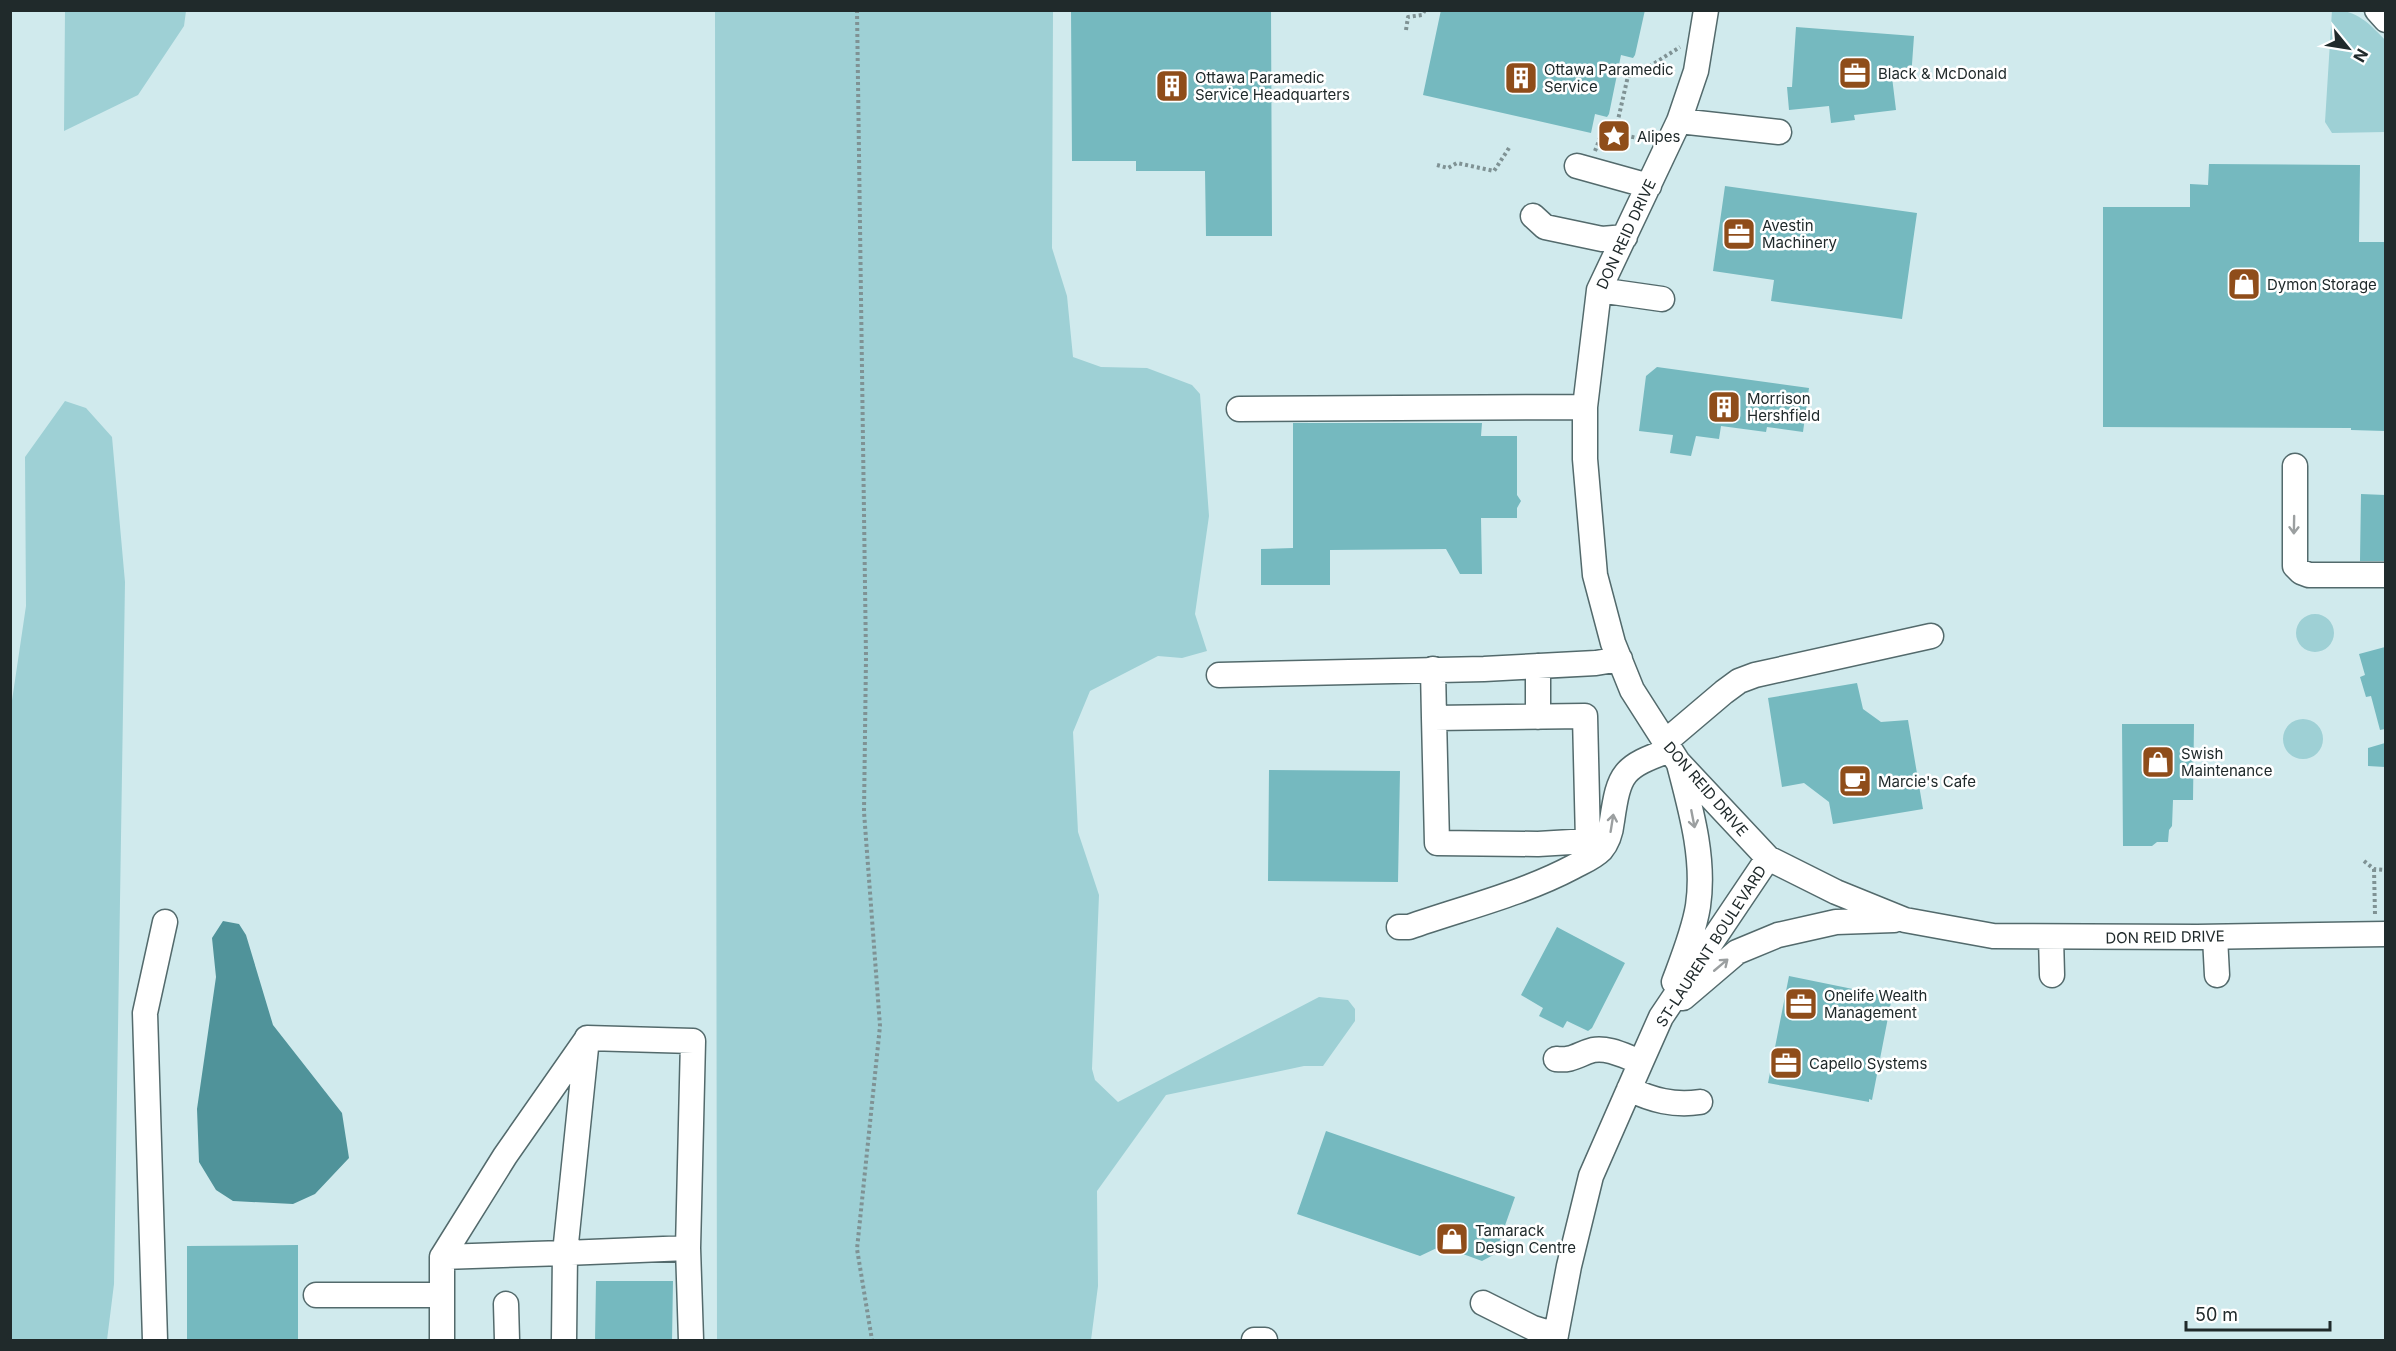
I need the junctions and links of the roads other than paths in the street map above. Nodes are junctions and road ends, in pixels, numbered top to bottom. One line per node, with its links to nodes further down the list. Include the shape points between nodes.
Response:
1 (1706, 10): 4 (street, DON REID DRIVE, via 1696,70)
2 (2377, 10): 3 (street)
3 (2385, 20)
4 (1679, 121): 5 (street); 7 (street, DON REID DRIVE)
5 (1779, 132)
6 (1577, 166): 7 (street)
7 (1649, 186): 8 (street, DON REID DRIVE)
8 (1599, 290): 9 (street); 10 (street, DON REID DRIVE)
9 (1662, 299)
10 (1585, 407): 11 (street); 15 (street, DON REID DRIVE, via 1585,459 1595,575)
11 (1239, 409)
12 (2295, 466): 13 (street, one-way to 13, via 2295,566 2309,575)
13 (2385, 575)
14 (1931, 636): 21 (street, via 1739,681)
15 (1620, 659): 16 (street); 21 (street, DON REID DRIVE, via 1632,690)
16 (1538, 666): 17 (street); 19 (street)
17 (1433, 669): 18 (street); 20 (street)
18 (1219, 675)
19 (1538, 717): 20 (street); 22 (street, via 1585,716 1588,841)
20 (1434, 718): 22 (street, via 1437,843)
21 (1671, 751): 23 (street, DON REID DRIVE); 24 (street, one-way to 21, via 1602,849 1611,831 1622,777 1649,757); 33 (street, one-way to 33, via 1694,820 1698,907)
22 (1538, 844): 24 (street)
23 (1768, 858): 25 (street, DON REID DRIVE); 33 (street, ST-LAURENT BOULEVARD)
24 (1538, 882): 28 (street, via 1409,927)
25 (1905, 920): 29 (street, DON REID DRIVE, via 1993,936); 33 (street, one-way to 25, via 1737,952 1778,935 1836,922)
26 (165, 922): 47 (street, via 145,1013)
27 (2380, 924): 30 (street, DON REID DRIVE)
28 (1399, 927)
29 (2051, 937): 30 (street, DON REID DRIVE); 31 (street)
30 (2215, 937): 32 (street)
31 (2052, 975)
32 (2217, 975)
33 (1661, 1017): 36 (street, ST-LAURENT BOULEVARD)
34 (587, 1038): 39 (street, via 693,1041); 40 (street); 41 (street, via 505,1156)
35 (1556, 1059): 36 (street, via 1568,1060 1593,1050)
36 (1641, 1062): 37 (street, ST-LAURENT BOULEVARD)
37 (1629, 1089): 38 (street, via 1661,1101); 46 (street, ST-LAURENT BOULEVARD, via 1591,1176)
38 (1700, 1102)
39 (688, 1248): 40 (street); 51 (street)
40 (565, 1253): 41 (street); 50 (street)
41 (442, 1257): 43 (street)
42 (316, 1295): 43 (street)
43 (442, 1295): 48 (street)
44 (1483, 1303): 46 (street)
45 (506, 1304): 49 (street)
46 (1555, 1338)
47 (155, 1341)
48 (442, 1341)
49 (507, 1341)
50 (564, 1341)
51 (691, 1341)
52 (1254, 1341): 53 (street)
53 (1265, 1341)

